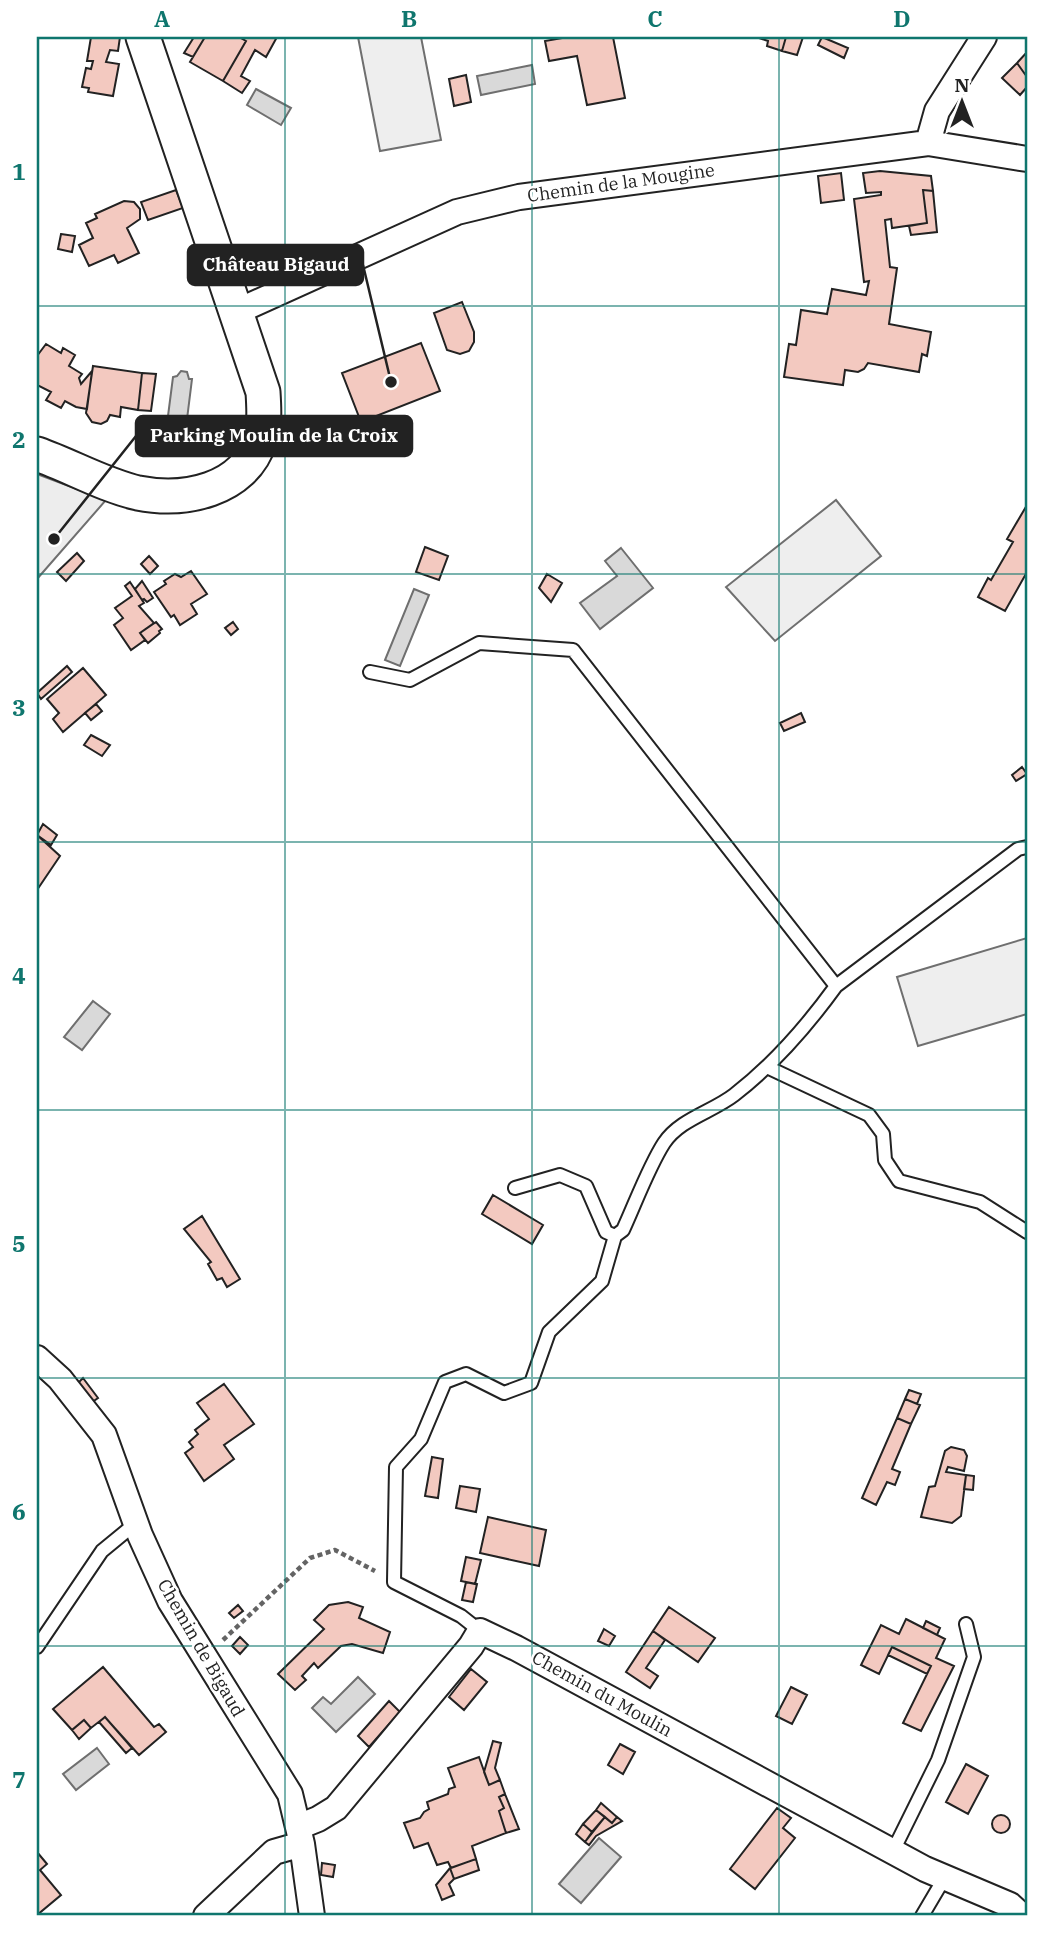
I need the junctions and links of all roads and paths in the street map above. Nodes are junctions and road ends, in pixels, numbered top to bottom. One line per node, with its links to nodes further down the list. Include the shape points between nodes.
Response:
1 (143, 37): 5 (street)
2 (984, 37): 3 (street, via 937,111)
3 (928, 143): 4 (street, Chemin de la Mougine); 5 (street, Chemin de la Mougine, via 519,197 457,212)
4 (1027, 159)
5 (236, 312): 6 (street, via 263,391 264,419 260,441 249,461 229,479 203,493 159,496 112,485)
6 (37, 454)
7 (370, 672): 9 (lane, via 410,680 479,643 573,650)
8 (1027, 847): 9 (lane, via 1018,849)
9 (836, 986): 10 (lane)
10 (766, 1067): 12 (lane, via 870,1115 883,1134 885,1160 899,1181 981,1202); 13 (lane, via 732,1097 678,1128 664,1143)
11 (515, 1188): 13 (lane, via 560,1175 586,1186 606,1232)
12 (1027, 1232)
13 (615, 1236): 16 (lane, via 602,1281 549,1332 531,1383 504,1393 466,1374 446,1382 421,1439 396,1466)
14 (37, 1358): 15 (street, Chemin de Bigaud, via 60,1379 104,1435)
15 (136, 1523): 19 (lane, via 102,1551); 20 (street, Chemin de Bigaud, via 170,1601)
16 (394, 1582): 18 (lane, Chemin du Moulin, via 461,1616); 20 (path, via 335,1550 310,1558)
17 (966, 1624): 22 (lane, via 974,1657 939,1760)
18 (480, 1631): 21 (street, via 337,1808); 22 (street, Chemin du Moulin)
19 (37, 1647)
20 (204, 1657): 21 (street, Chemin de Bigaud, via 290,1794)
21 (300, 1835): 24 (street, via 274,1852); 25 (street, Chemin de Bigaud)
22 (893, 1851): 23 (street, Chemin du Moulin)
23 (945, 1877): 26 (lane); 27 (street, Chemin du Moulin, via 1010,1905)
24 (206, 1916)
25 (312, 1916)
26 (922, 1916)
27 (1022, 1916)

